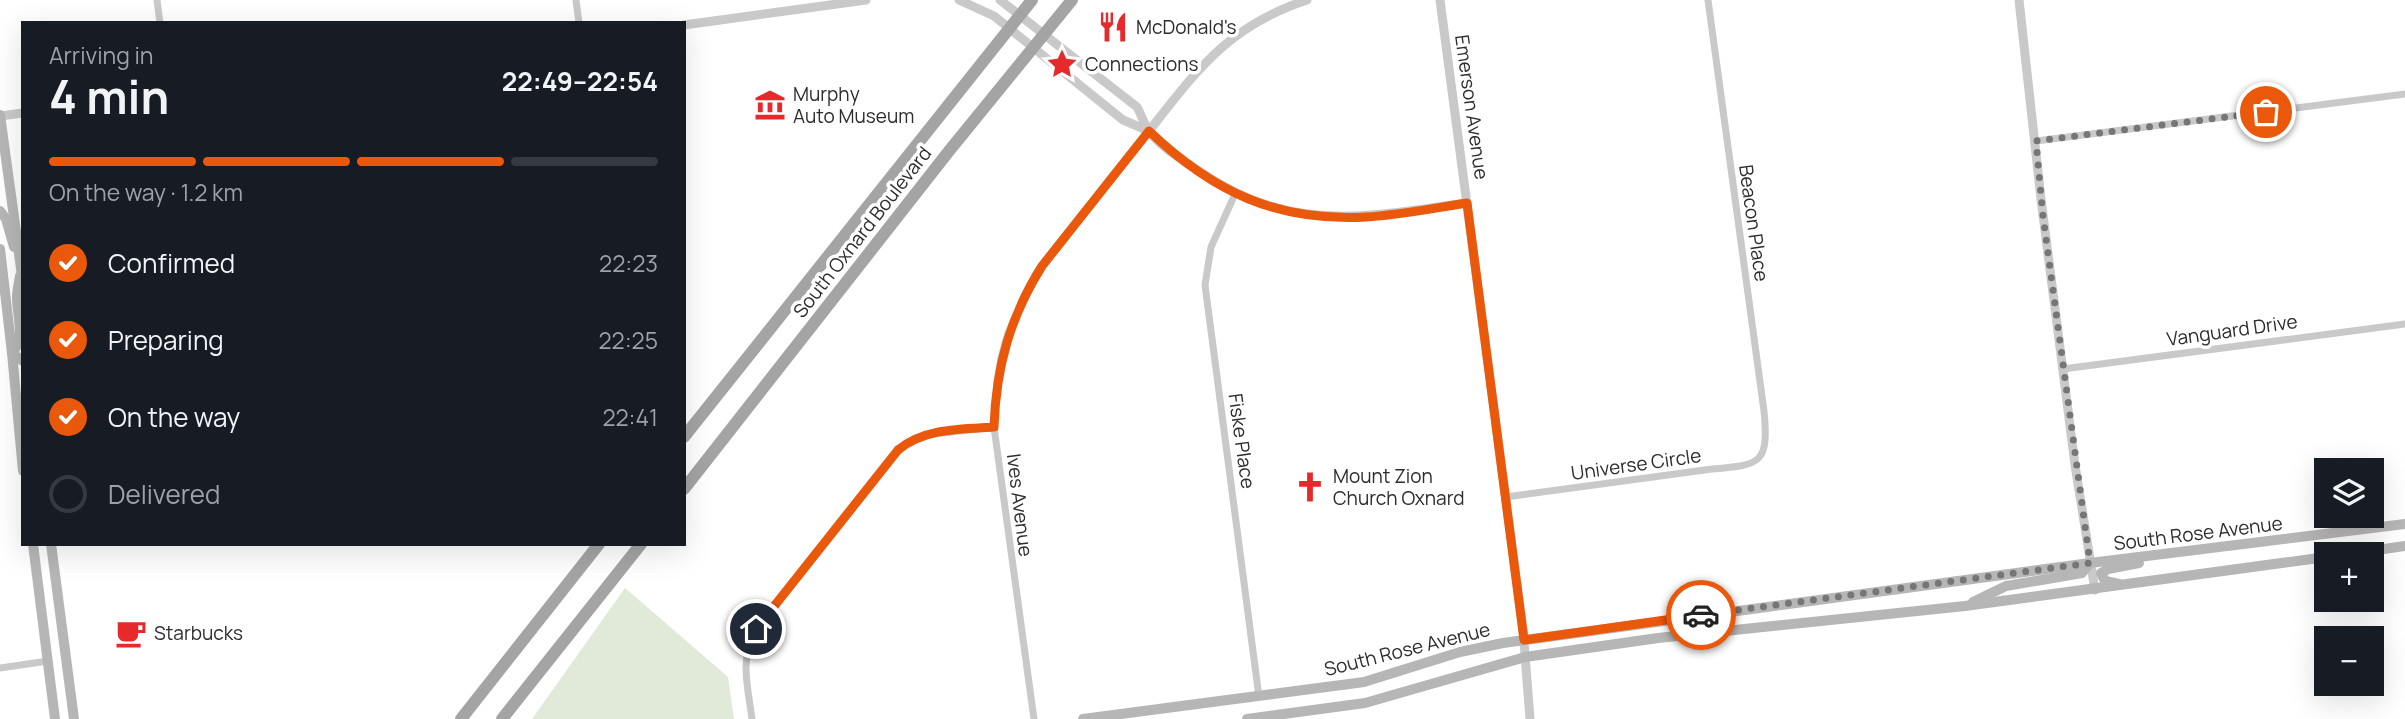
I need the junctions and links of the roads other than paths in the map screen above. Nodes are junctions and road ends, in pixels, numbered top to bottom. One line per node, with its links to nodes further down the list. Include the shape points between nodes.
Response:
1 (157, 0): 13 (street)
2 (576, 0): 14 (street)
3 (866, 0): 15 (street)
4 (959, 0): 16 (street, via 985,10)
5 (1000, 0): 12 (street)
6 (1032, 0): 12 (main road, South Oxnard Boulevard)
7 (1072, 0): 17 (main road, South Oxnard Boulevard)
8 (1307, 0): 22 (street, via 1270,15 1222,46 1201,65)
9 (1440, 0): 25 (street, Emerson Avenue)
10 (1707, 0): 38 (street, Beacon Place, via 1764,411)
11 (2019, 0): 23 (street)
12 (1019, 16): 16 (main road, South Oxnard Boulevard); 17 (street)
13 (160, 21)
14 (579, 21)
15 (686, 25)
16 (1009, 28): 18 (street); 36 (main road, South Oxnard Boulevard)
17 (1045, 35): 18 (main road, South Oxnard Boulevard); 22 (street, via 1137,107)
18 (1033, 49): 22 (street, via 1123,120); 39 (main road, South Oxnard Boulevard)
19 (2405, 94): 23 (street)
20 (21, 113): 21 (street)
21 (0, 115): 28 (main road)
22 (1149, 131): 24 (street); 35 (street, Ives Avenue, via 1029,288 1001,358)
23 (2036, 141): 34 (street)
24 (1235, 194): 25 (street, via 1288,212 1334,217); 59 (street, Fiske Place, via 1211,247 1205,285)
25 (1467, 203): 40 (street, Emerson Avenue)
26 (0, 211): 28 (main road)
27 (0, 249): 31 (main road)
28 (20, 264): 29 (main road); 31 (main road, via 20,337)
29 (21, 270)
30 (2405, 324): 34 (street, Vanguard Drive)
31 (12, 353): 32 (street); 33 (main road); 37 (main road)
32 (0, 354)
33 (21, 360)
34 (2063, 369): 50 (street)
35 (994, 427): 66 (street, via 926,435 898,450 750,640 744,664); 67 (street, Ives Avenue)
36 (686, 434)
37 (21, 450)
38 (1763, 450): 40 (street, Universe Circle, via 1754,463 1742,467)
39 (686, 486)
40 (1506, 497): 54 (street, Emerson Avenue)
41 (2405, 524): 48 (main road, South Rose Avenue)
42 (33, 546): 56 (main road)
43 (51, 546): 62 (main road)
44 (597, 546): 63 (main road)
45 (639, 546): 58 (main road)
46 (2405, 546): 47 (main road)
47 (2384, 549)
48 (2164, 554): 50 (main road, South Rose Avenue); 51 (main road, via 2101,573 2105,581)
49 (2314, 559): 51 (main road, South Rose Avenue)
50 (2090, 563): 52 (street); 53 (main road, via 2082,573 2006,586); 54 (main road, South Rose Avenue)
51 (2125, 585): 52 (main road, South Rose Avenue)
52 (2095, 590): 53 (main road, South Rose Avenue)
53 (1965, 606): 55 (main road, South Rose Avenue, via 1671,636)
54 (1524, 640): 55 (street, Emerson Avenue); 59 (main road, South Rose Avenue, via 1460,652 1364,682)
55 (1525, 657): 70 (main road, South Rose Avenue, via 1365,703); 71 (street, Emerson Avenue)
56 (48, 661): 57 (street); 61 (main road)
57 (0, 668)
58 (535, 680): 64 (main road); 65 (main road)
59 (1259, 697): 60 (main road, South Rose Avenue)
60 (1147, 710): 68 (main road, South Rose Avenue); 69 (main road)
61 (55, 719)
62 (74, 719)
63 (461, 719)
64 (502, 719)
65 (510, 719)
66 (752, 719)
67 (1034, 719)
68 (1083, 719)
69 (1131, 719)
70 (1247, 719)
71 (1530, 719)

